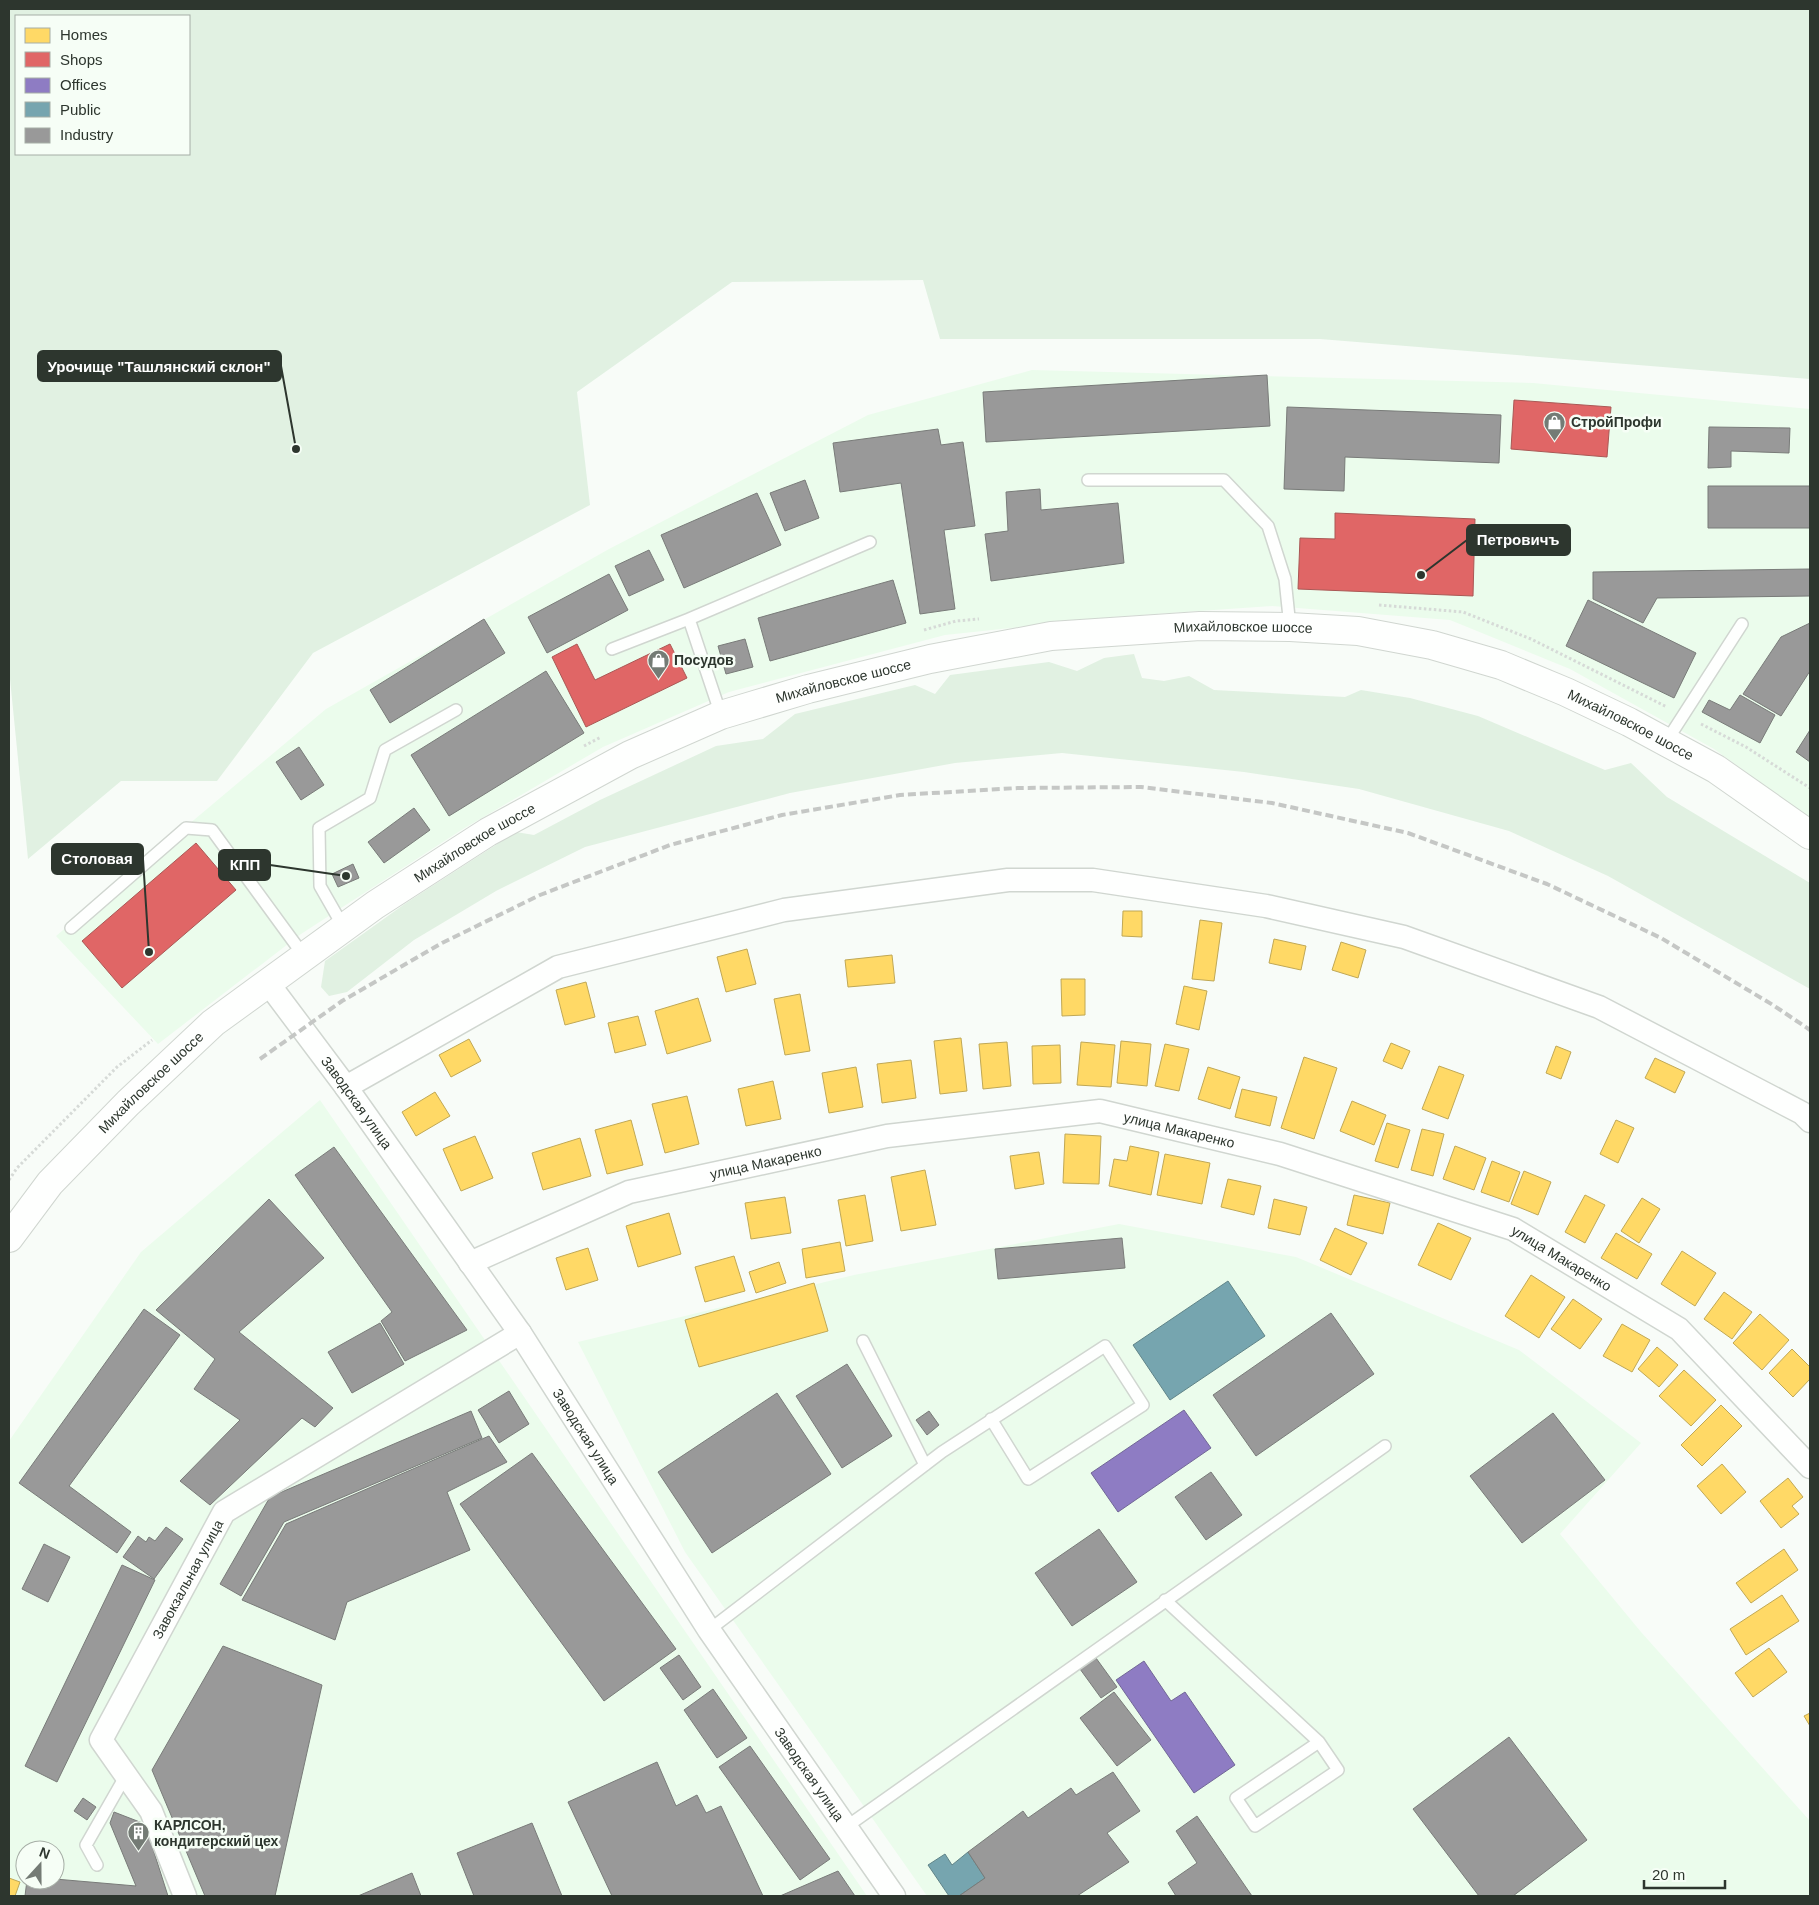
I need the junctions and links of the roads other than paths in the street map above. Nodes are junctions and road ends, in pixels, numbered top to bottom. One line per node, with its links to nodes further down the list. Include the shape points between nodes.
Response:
1 (1088, 480): 5 (lane, via 1224,480 1268,526 1285,579)
2 (870, 542): 3 (lane)
3 (689, 619): 6 (lane); 8 (lane)
4 (1742, 624): 9 (lane)
5 (1290, 627): 8 (main road, Михайловское шоссе, via 1200,626 1051,636 930,659 808,689); 9 (main road, Михайловское шоссе, via 1358,631 1432,645 1501,665 1566,692)
6 (612, 649)
7 (456, 710): 12 (lane, via 385,750 370,798 319,828 320,886)
8 (721, 715): 12 (main road, Михайловское шоссе, via 630,755 488,832)
9 (1666, 742): 10 (main road, Михайловское шоссе, via 1716,769)
10 (1810, 835)
11 (71, 928): 13 (lane, via 186,828 212,830)
12 (344, 928): 13 (main road, Михайловское шоссе)
13 (304, 956): 14 (main road, Михайловское шоссе)
14 (268, 983): 15 (street, Заводская улица); 17 (main road, Михайловское шоссе, via 213,1023 128,1103 50,1183)
15 (346, 1087): 16 (street, via 558,967 784,910 1008,880 1093,880 1266,906 1404,937 1599,1007 1802,1113); 18 (street, Заводская улица)
16 (1810, 1121)
17 (9, 1238)
18 (470, 1263): 19 (street, Заводская улица); 24 (street, улица Макаренко, via 629,1192 887,1136 1100,1111 1280,1154 1513,1229 1679,1329)
19 (520, 1333): 26 (street, Заводская улица); 28 (street, Завокзальная улица, via 224,1512 101,1740)
20 (863, 1341): 23 (lane)
21 (991, 1419): 21 (lane, via 1104,1346 1143,1405 1028,1479); 23 (lane)
22 (1385, 1446): 25 (lane)
23 (925, 1465): 26 (lane)
24 (1810, 1466)
25 (1165, 1600): 27 (lane); 29 (lane)
26 (709, 1630): 29 (street, Заводская улица)
27 (1319, 1742): 27 (lane, via 1236,1798 1255,1826 1338,1770)
28 (126, 1775): 30 (lane, via 86,1844); 31 (street, Завокзальная улица, via 150,1811)
29 (846, 1827): 32 (street, Заводская улица)
30 (97, 1865)
31 (185, 1896)
32 (894, 1896)

